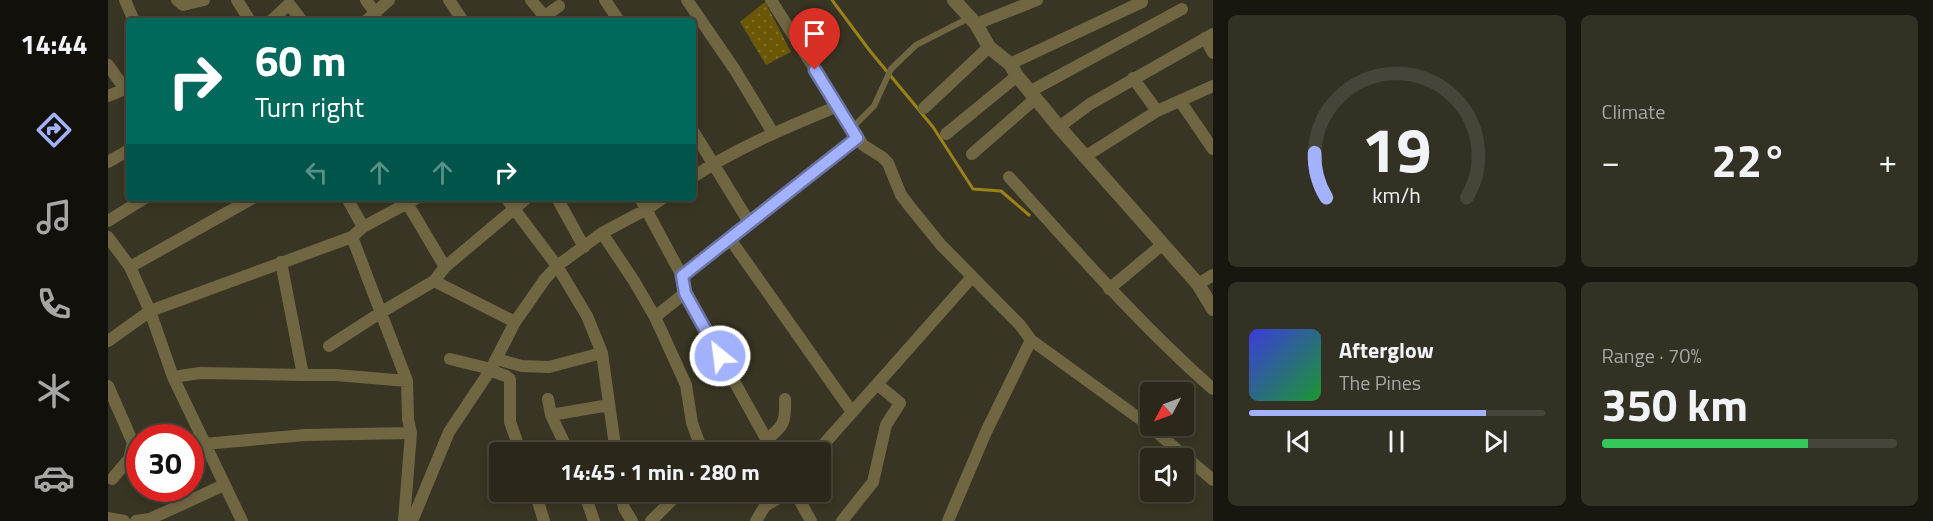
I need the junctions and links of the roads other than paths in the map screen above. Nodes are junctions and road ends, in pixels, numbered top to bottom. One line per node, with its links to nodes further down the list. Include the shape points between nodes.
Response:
1 (125, 0): 18 (street)
2 (177, 0): 3 (street, via 189,4)
3 (204, 0)
4 (237, 0): 19 (street)
5 (366, 0): 22 (street)
6 (389, 0): 23 (street)
7 (449, 0): 24 (street)
8 (531, 0): 25 (street)
9 (605, 0): 27 (street)
10 (687, 0): 45 (street)
11 (771, 0): 41 (street)
12 (954, 0): 28 (street)
13 (1037, 0): 28 (street)
14 (288, 2): 20 (street); 21 (street)
15 (1142, 2): 33 (street)
16 (558, 6): 26 (street)
17 (1182, 9): 38 (street)
18 (133, 18)
19 (248, 18)
20 (274, 18)
21 (300, 18)
22 (370, 18)
23 (371, 18)
24 (461, 18)
25 (540, 18)
26 (542, 18)
27 (617, 18)
28 (973, 21): 30 (street); 46 (lane, via 916,45 891,69 874,106)
29 (1209, 36): 31 (street); 34 (street)
30 (989, 47): 33 (street); 42 (street)
31 (1213, 53)
32 (108, 65): 36 (street)
33 (1013, 70): 38 (street); 47 (street)
34 (1133, 78): 43 (street); 44 (street)
35 (1213, 86): 40 (street)
36 (126, 90)
37 (126, 91): 39 (street)
38 (1032, 95): 44 (street); 51 (street)
39 (108, 96)
40 (1180, 101): 43 (street); 49 (street)
41 (838, 106): 45 (street); 46 (street)
42 (924, 108)
43 (1157, 111): 52 (street)
44 (1059, 128): 52 (street)
45 (774, 133): 54 (street)
46 (855, 133): 65 (street, via 794,189); 79 (street, via 863,145 888,163 901,195)
47 (946, 134)
48 (696, 136): 54 (street)
49 (1213, 149)
50 (126, 152): 53 (street)
51 (972, 154)
52 (1086, 156): 71 (street)
53 (108, 162)
54 (714, 163): 55 (street); 65 (street)
55 (696, 175)
56 (1009, 177): 82 (street)
57 (140, 201): 64 (street)
58 (248, 201): 75 (street)
59 (349, 201): 66 (street)
60 (412, 201): 66 (street); 76 (street)
61 (559, 201): 72 (street)
62 (509, 203): 74 (street); 76 (street)
63 (643, 203): 67 (street); 78 (street)
64 (108, 221)
65 (749, 222): 70 (street)
66 (363, 227): 69 (street)
67 (602, 233): 72 (street); 87 (street)
68 (108, 237): 75 (street)
69 (352, 237): 73 (street); 86 (street)
70 (730, 239): 78 (street); 104 (street)
71 (1163, 244): 81 (street); 82 (street)
72 (584, 247): 74 (street)
73 (281, 262): 85 (street); 95 (street)
74 (557, 266): 88 (street); 92 (street, via 587,316)
75 (130, 267): 85 (street)
76 (445, 267): 80 (street)
77 (1213, 275): 81 (street)
78 (682, 276): 83 (street)
79 (972, 277): 89 (street); 98 (street)
80 (434, 281): 86 (street); 88 (street)
81 (1198, 284): 84 (street)
82 (1109, 290): 100 (street)
83 (685, 293): 87 (street); 108 (street)
84 (1213, 309)
85 (150, 311): 90 (street); 96 (street)
86 (380, 313): 91 (street); 97 (street)
87 (655, 317): 112 (street, via 686,385)
88 (515, 322): 94 (street)
89 (1031, 340): 116 (street, via 1147,424); 137 (street)
90 (109, 344)
91 (329, 346)
92 (602, 353): 94 (street, via 549,367); 103 (street)
93 (450, 359): 94 (street)
94 (493, 364): 109 (street, via 492,372 510,379 510,422); 129 (street, via 449,432)
95 (303, 375): 96 (street); 97 (street)
96 (173, 376): 106 (street)
97 (407, 381): 107 (street)
98 (877, 384): 104 (street); 136 (street, via 900,402 886,425 873,482)
99 (108, 386): 115 (street, via 133,443 129,459)
100 (1213, 389)
101 (548, 399): 105 (street)
102 (785, 399): 108 (street, via 786,418)
103 (609, 405): 105 (street); 111 (street)
104 (852, 412): 113 (street)
105 (551, 416): 110 (street)
106 (195, 424)
107 (411, 433): 114 (street, via 305,435); 128 (street)
108 (766, 440)
109 (517, 442)
110 (563, 442)
111 (614, 442)
112 (699, 442)
113 (826, 442)
114 (204, 444): 117 (street)
115 (112, 479)
116 (1213, 480)
117 (224, 485): 126 (street); 127 (street)
118 (538, 502): 130 (street)
119 (587, 502): 131 (street)
120 (623, 502): 132 (street)
121 (670, 502): 133 (street)
122 (772, 502): 134 (street)
123 (801, 502): 135 (street)
124 (108, 518): 125 (street)
125 (124, 521)
126 (139, 521)
127 (241, 521)
128 (404, 521)
129 (412, 521)
130 (544, 521)
131 (594, 521)
132 (632, 521)
133 (651, 521)
134 (756, 521)
135 (811, 521)
136 (842, 521)
137 (948, 521)

